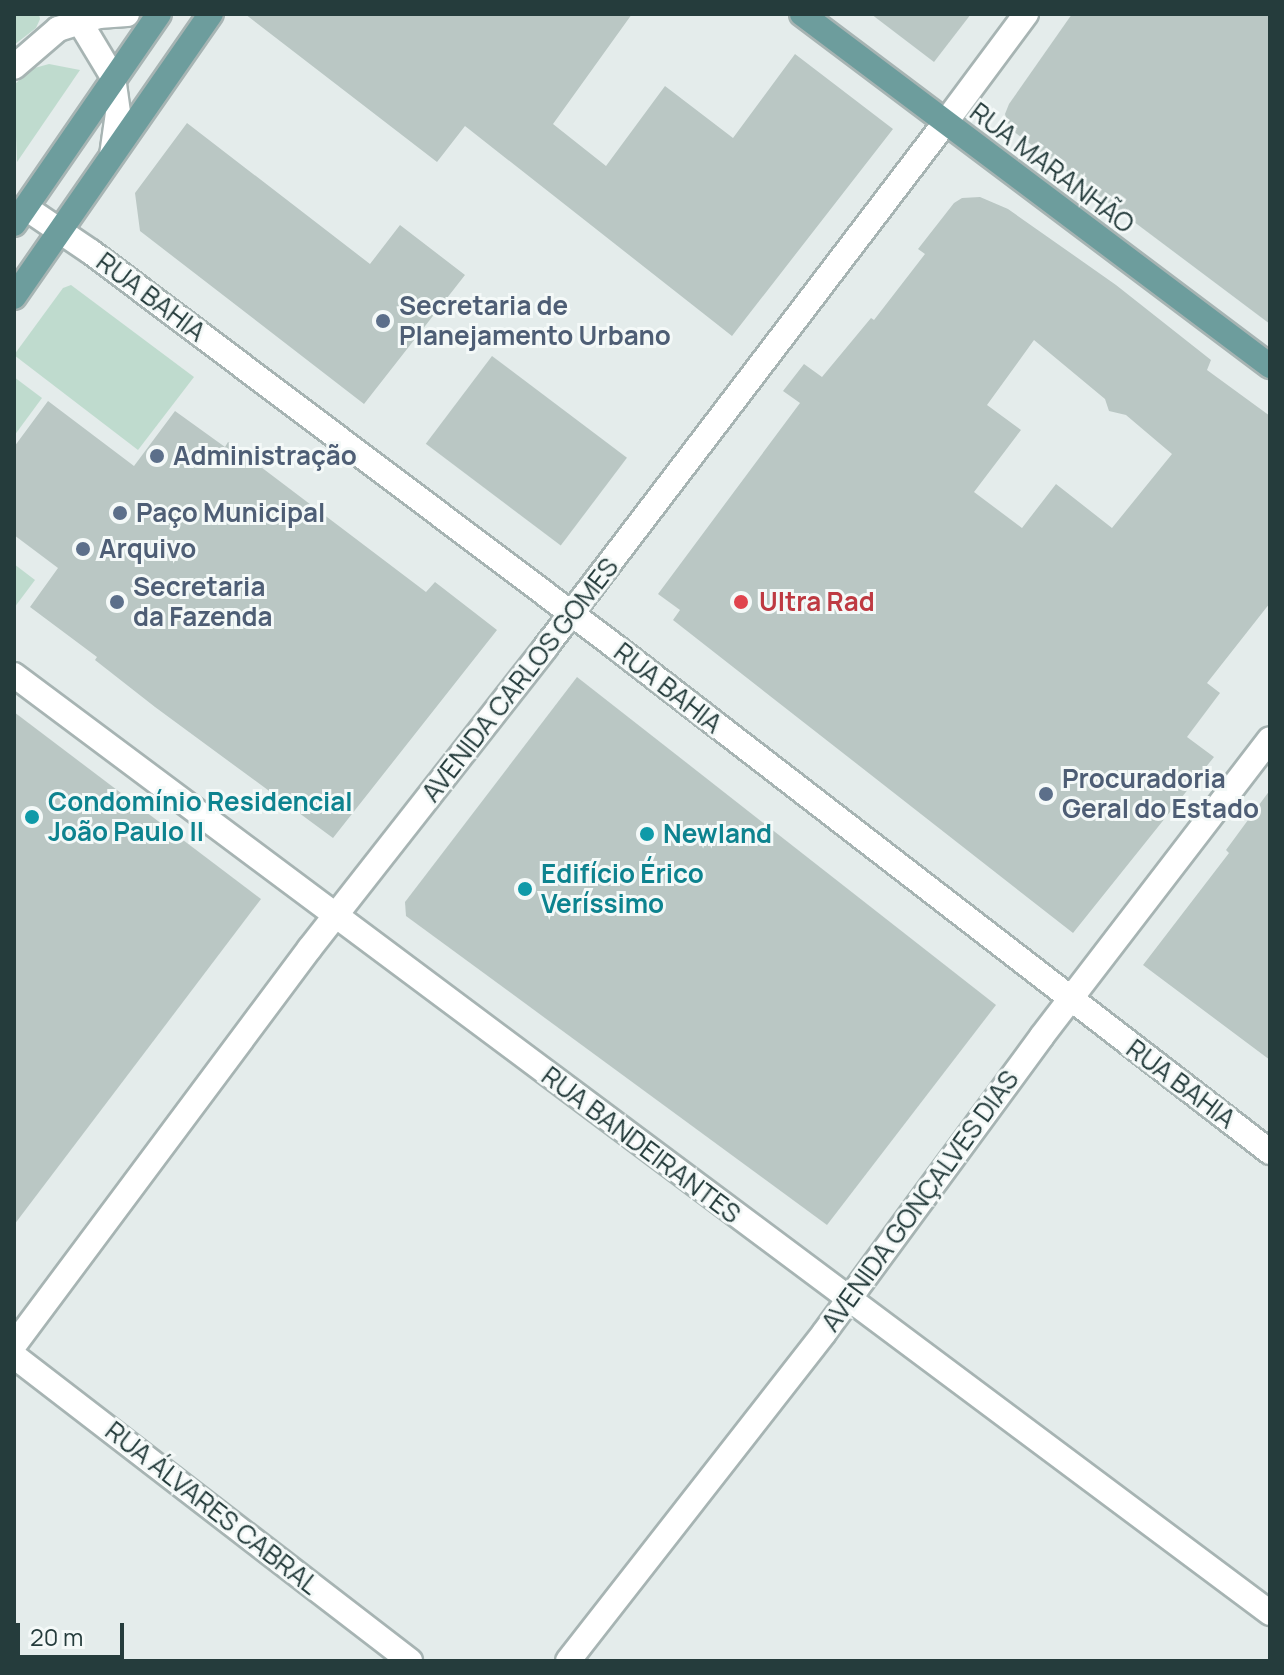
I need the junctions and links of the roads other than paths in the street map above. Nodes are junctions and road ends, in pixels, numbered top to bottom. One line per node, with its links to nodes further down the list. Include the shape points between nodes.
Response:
1 (127, 14): 5 (street); 6 (street)
2 (211, 14): 10 (main road)
3 (802, 14): 9 (main road, RUA MARANHÃO)
4 (1026, 14): 9 (street, AVENIDA CARLOS GOMES)
5 (78, 18): 7 (street, via 44,37); 8 (street)
6 (154, 20): 8 (main road)
7 (14, 67)
8 (113, 77): 10 (street, via 118,113); 11 (main road)
9 (945, 123): 14 (main road, RUA MARANHÃO); 15 (street, AVENIDA CARLOS GOMES)
10 (112, 155): 12 (main road)
11 (18, 210): 12 (street, RUA BAHIA)
12 (60, 231): 13 (main road); 15 (street, RUA BAHIA)
13 (14, 297)
14 (1270, 366)
15 (571, 614): 18 (street, AVENIDA CARLOS GOMES); 19 (street, RUA BAHIA)
16 (14, 675): 18 (street, RUA BANDEIRANTES)
17 (1270, 739): 19 (street, AVENIDA GONÇALVES DIAS)
18 (334, 917): 21 (street, RUA BANDEIRANTES); 22 (street, AVENIDA CARLOS GOMES)
19 (1070, 1000): 20 (street, RUA BAHIA); 21 (street, AVENIDA GONÇALVES DIAS)
20 (1270, 1152)
21 (848, 1300): 24 (street, RUA BANDEIRANTES); 26 (street, AVENIDA GONÇALVES DIAS)
22 (14, 1345)
23 (14, 1356): 25 (street, RUA ÁLVARES CABRAL)
24 (1270, 1613)
25 (410, 1661)
26 (568, 1661)

